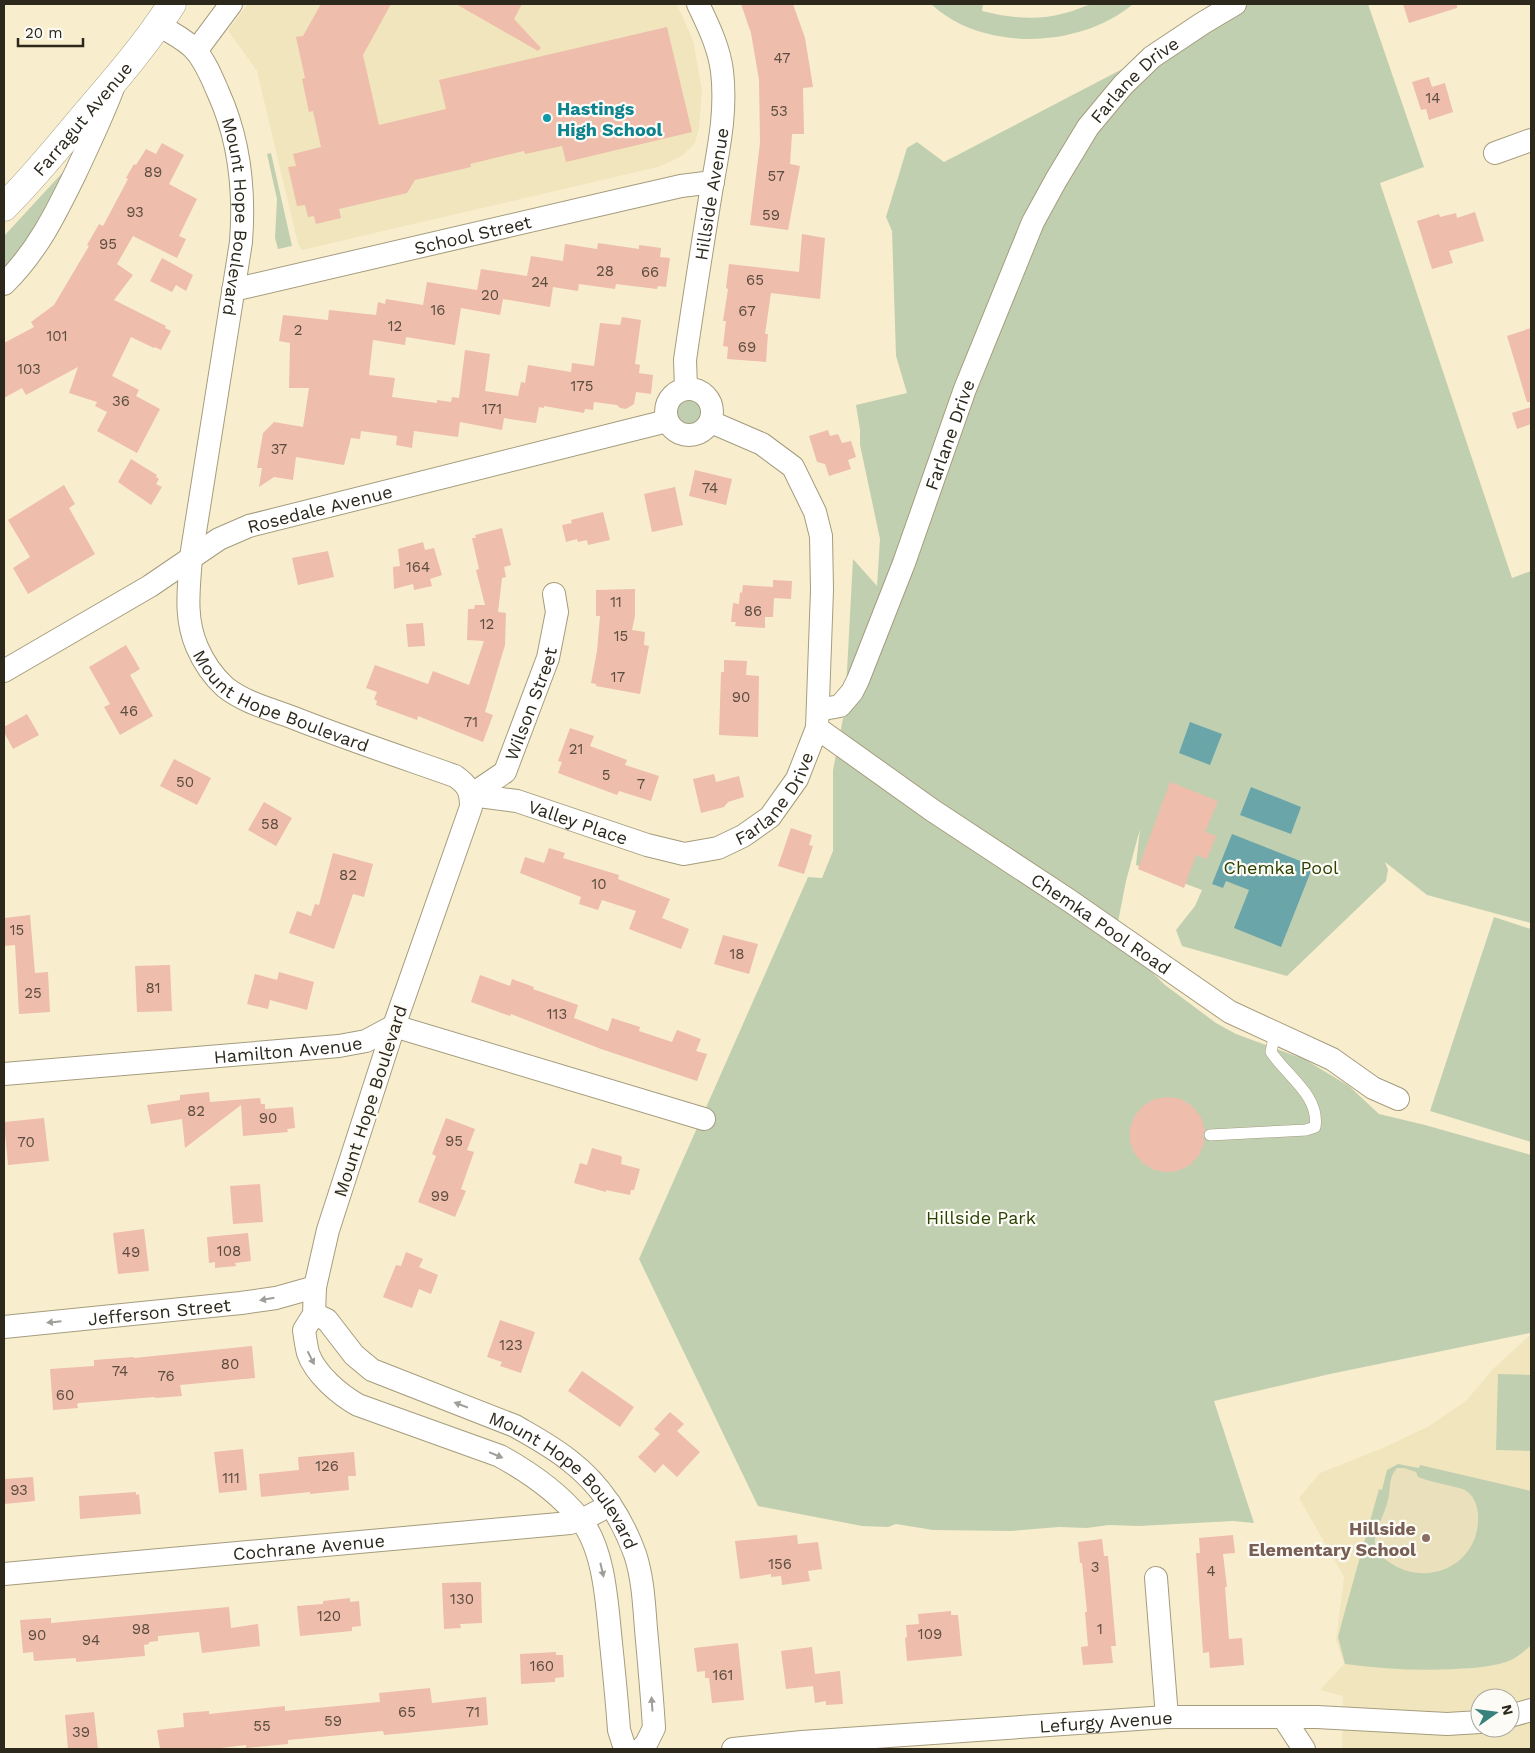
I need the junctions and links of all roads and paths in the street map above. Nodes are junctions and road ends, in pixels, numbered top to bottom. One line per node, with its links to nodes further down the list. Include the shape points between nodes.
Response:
1 (231, 4): 5 (street)
2 (698, 4): 9 (street, Hillside Avenue, via 722,69 722,134)
3 (1236, 4): 19 (street, Farlane Drive, via 1152,57 1123,85 1088,127 1056,180 1033,222 965,389 904,563 858,680 840,706)
4 (166, 14): 5 (street, Mount Hope Boulevard); 6 (main road, Farragut Avenue)
5 (196, 51): 12 (street, Mount Hope Boulevard, via 228,115 240,164 243,213)
6 (118, 77): 10 (main road, Farragut Avenue); 11 (street, via 54,218 40,242)
7 (1531, 140): 8 (street)
8 (1495, 153)
9 (713, 182): 12 (street, School Street, via 620,200); 13 (street, Hillside Avenue, via 684,360)
10 (4, 207)
11 (4, 284)
12 (234, 290): 16 (street, Mount Hope Boulevard)
13 (686, 388): 14 (street, via 679,390 669,401); 15 (street, via 706,396 713,409)
14 (667, 420): 15 (street, via 677,432 693,435); 16 (street, Rosedale Avenue, via 249,526 219,539)
15 (711, 422): 19 (street, via 762,444 793,467 815,512 821,536 822,590)
16 (191, 557): 18 (street, Rosedale Avenue, via 150,586); 20 (street, Mount Hope Boulevard, via 187,606 192,632 203,658 225,686 244,699 455,776 465,783)
17 (554, 594): 20 (street, Wilson Street, via 557,612 548,658 505,772)
18 (4, 671)
19 (817, 719): 21 (street, Farlane Drive, via 797,779 770,817 718,848); 23 (street, Chemka Pool Road, via 932,810 1230,1012)
20 (471, 796): 21 (street, Valley Place, via 517,801 647,845); 22 (street, Mount Hope Boulevard, via 471,807)
21 (684, 854)
22 (394, 1026): 24 (street, Hamilton Avenue, via 366,1040 338,1046); 26 (street); 28 (street, Mount Hope Boulevard, via 328,1230)
23 (1275, 1033): 25 (street, Chemka Pool Road, via 1332,1059 1373,1088); 27 (lane, via 1271,1052 1312,1103 1317,1117 1316,1127)
24 (4, 1074)
25 (1398, 1099)
26 (704, 1119)
27 (1210, 1135)
28 (315, 1287): 29 (street, Mount Hope Boulevard); 30 (street, Jefferson Street, one-way to 30, via 276,1298 241,1303)
29 (314, 1314): 31 (street, Mount Hope Boulevard, one-way to 29, via 587,1476 537,1438 515,1426 372,1370 354,1355 327,1320); 32 (street, Mount Hope Boulevard, one-way to 32, via 304,1330 308,1354 340,1393 358,1405 500,1456 559,1496)
30 (4, 1327)
31 (610, 1504): 32 (street, Cochrane Avenue); 39 (street, Mount Hope Boulevard, one-way to 31, via 654,1728 643,1589 635,1555)
32 (582, 1520): 33 (street, Cochrane Avenue); 38 (street, Mount Hope Boulevard, one-way to 38, via 602,1568 619,1730)
33 (4, 1574)
34 (1156, 1578): 35 (street)
35 (1167, 1717): 36 (street, Lefurgy Avenue); 40 (street, Lefurgy Avenue)
36 (1283, 1717): 37 (street, Lefurgy Avenue); 41 (street)
37 (1470, 1723)
38 (625, 1749)
39 (641, 1749)
40 (733, 1749)
41 (1304, 1749)

